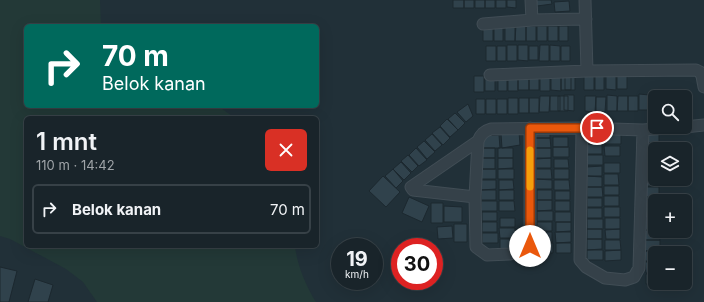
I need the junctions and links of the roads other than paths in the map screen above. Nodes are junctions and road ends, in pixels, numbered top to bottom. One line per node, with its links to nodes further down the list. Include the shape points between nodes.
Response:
1 (531, 0): 4 (street)
2 (586, 0): 3 (street)
3 (586, 19): 4 (street); 6 (street)
4 (532, 20): 5 (street)
5 (483, 24)
6 (587, 71): 7 (street); 8 (street, via 696,70 702,76)
7 (490, 75)
8 (704, 87)
9 (704, 125): 10 (street)
10 (692, 126)
11 (530, 128): 12 (street); 15 (street, via 491,129 481,134); 16 (street, via 530,246 510,254 487,255 476,247)
12 (582, 128): 13 (street); 13 (street, via 580,260 586,267 605,278 625,280 634,277 639,268)
13 (643, 130): 14 (street)
14 (648, 130)
15 (478, 141): 16 (street); 16 (street, via 411,187 413,190)
16 (475, 197)

